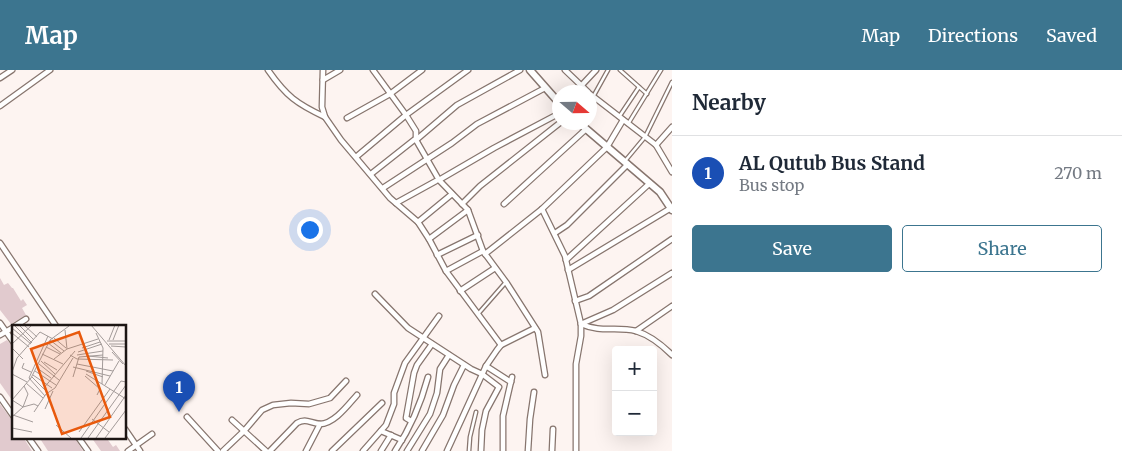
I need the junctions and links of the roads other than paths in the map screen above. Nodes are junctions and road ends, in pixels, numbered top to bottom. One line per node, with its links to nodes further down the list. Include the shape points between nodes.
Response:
1 (12, 70): 16 (street)
2 (50, 70): 28 (street)
3 (268, 70): 30 (street, via 298,104)
4 (323, 70): 17 (street)
5 (340, 70): 17 (street)
6 (373, 70): 24 (street)
7 (422, 70): 24 (street)
8 (468, 70): 29 (street)
9 (520, 70): 39 (street, via 456,106)
10 (530, 70): 23 (street)
11 (566, 70): 19 (street)
12 (596, 70): 20 (street)
13 (608, 70): 21 (lane)
14 (620, 70): 22 (lane)
15 (661, 70): 25 (lane)
16 (0, 78)
17 (323, 80): 30 (street)
18 (672, 82): 38 (lane)
19 (580, 85)
20 (582, 85)
21 (597, 85)
22 (639, 87): 25 (lane); 33 (lane)
23 (545, 88): 26 (street); 43 (street, via 477,124)
24 (390, 94): 29 (street); 32 (street)
25 (647, 94): 34 (lane)
26 (552, 95)
27 (597, 100): 33 (street)
28 (0, 106)
29 (406, 115): 39 (street, via 416,132); 42 (street)
30 (325, 117): 42 (street)
31 (552, 117): 47 (street)
32 (347, 118)
33 (621, 118): 34 (street); 41 (street)
34 (628, 124): 38 (street)
35 (672, 127): 40 (street)
36 (552, 129): 52 (street)
37 (585, 130): 41 (street); 53 (street)
38 (645, 137): 40 (street); 44 (lane)
39 (415, 140): 43 (street); 46 (street)
40 (656, 145): 45 (street)
41 (607, 147): 44 (street); 54 (street)
42 (356, 157): 46 (street)
43 (427, 159): 47 (street); 49 (street)
44 (626, 163): 48 (street); 58 (street, via 567,225)
45 (672, 172)
46 (371, 174): 49 (street)
47 (437, 180): 50 (street); 51 (street)
48 (650, 183): 55 (street); 65 (street)
49 (383, 188): 51 (street)
50 (452, 194): 52 (street); 57 (street)
51 (396, 203): 57 (street)
52 (462, 204): 56 (street)
53 (504, 204)
54 (542, 209): 58 (street); 63 (street)
55 (671, 209): 67 (street)
56 (468, 210): 59 (street); 60 (street)
57 (418, 222): 60 (street)
58 (555, 233): 65 (street)
59 (478, 236): 63 (street); 64 (street)
60 (429, 239): 64 (street)
61 (672, 239): 73 (street, via 589,296)
62 (0, 243): 81 (street)
63 (484, 253): 66 (street); 68 (street)
64 (437, 255): 68 (street)
65 (566, 260): 67 (street)
66 (495, 268): 70 (street); 71 (street)
67 (568, 270): 73 (street)
68 (446, 271): 71 (street)
69 (672, 273): 79 (street, via 613,310)
70 (506, 282): 75 (lane); 83 (street)
71 (460, 291): 75 (street)
72 (375, 294): 87 (street)
73 (575, 301): 79 (street)
74 (672, 306): 84 (street)
75 (478, 314): 90 (street)
76 (439, 316): 87 (street)
77 (26, 319): 80 (street)
78 (0, 323): 85 (street)
79 (581, 324): 84 (street, via 592,329); 140 (street, via 576,364)
80 (16, 325)
81 (55, 325)
82 (12, 328): 85 (street)
83 (535, 328): 90 (street); 96 (street)
84 (636, 331): 92 (street, via 659,343)
85 (6, 332): 86 (street); 88 (street)
86 (0, 336)
87 (422, 338): 89 (street); 112 (street, via 405,363 389,419)
88 (12, 340)
89 (432, 344): 91 (street); 107 (street, via 414,373 406,418)
90 (502, 345): 94 (street)
91 (449, 355): 93 (street); 132 (street, via 440,370 438,393 430,414)
92 (672, 355)
93 (464, 365): 95 (street); 133 (street, via 443,415)
94 (486, 366): 95 (street); 137 (street, via 512,380 504,416)
95 (482, 374): 134 (street); 136 (street, via 499,387 486,412)
96 (545, 375)
97 (428, 377): 107 (street)
98 (346, 381): 111 (street, via 330,398 309,404 273,405 262,410)
99 (534, 392): 138 (street)
100 (358, 395): 108 (street, via 331,421)
101 (0, 397): 104 (street)
102 (382, 403): 128 (street)
103 (476, 412): 135 (lane)
104 (12, 414)
105 (187, 417): 123 (street)
106 (232, 420): 111 (street)
107 (412, 421): 117 (street)
108 (320, 424): 126 (street, via 302,420); 127 (street)
109 (126, 430): 118 (street)
110 (553, 430): 139 (street)
111 (244, 431): 124 (street); 125 (street)
112 (381, 431): 114 (street); 129 (street)
113 (152, 434): 118 (street)
114 (391, 435): 117 (street); 130 (street)
115 (29, 438): 119 (street)
116 (79, 438): 120 (street)
117 (402, 440): 131 (street)
118 (136, 445): 121 (street); 122 (street)
119 (38, 451)
120 (88, 451)
121 (128, 451)
122 (140, 451)
123 (218, 451)
124 (222, 451)
125 (266, 451)
126 (270, 451)
127 (306, 451)
128 (332, 451)
129 (363, 451)
130 (381, 451)
131 (395, 451)
132 (407, 451)
133 (422, 451)
134 (447, 451)
135 (469, 451)
136 (481, 451)
137 (503, 451)
138 (528, 451)
139 (552, 451)
140 (576, 451)

